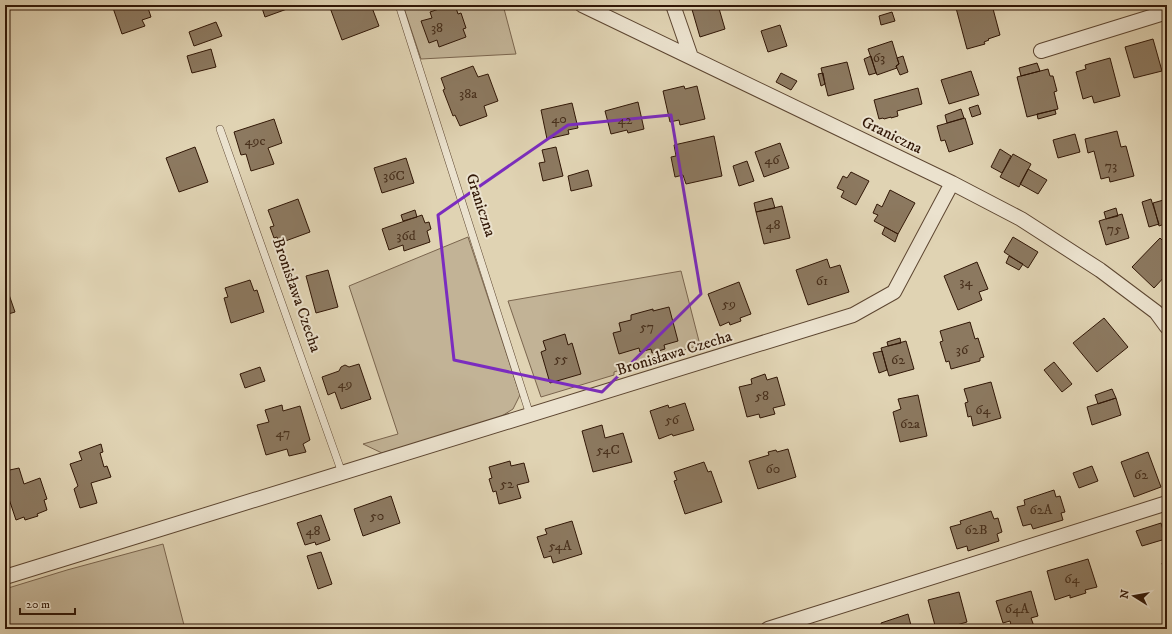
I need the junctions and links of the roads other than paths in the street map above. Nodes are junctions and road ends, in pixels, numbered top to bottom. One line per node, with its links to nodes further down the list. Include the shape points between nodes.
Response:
1 (399, 5): 10 (lane, Graniczna)
2 (582, 5): 6 (street, Graniczna)
3 (673, 5): 6 (street)
4 (1167, 12): 5 (street)
5 (1041, 50)
6 (691, 57): 8 (street, Graniczna)
7 (220, 129): 11 (lane, Bronisława Czecha)
8 (952, 183): 9 (street, Graniczna, via 1021,219 1100,270 1156,312); 10 (street, Bronisława Czecha, via 894,292 853,315)
9 (1167, 327)
10 (530, 415): 11 (street, Bronisława Czecha)
11 (342, 473): 13 (street, Bronisława Czecha)
12 (1167, 503): 14 (street)
13 (5, 577)
14 (768, 629)

